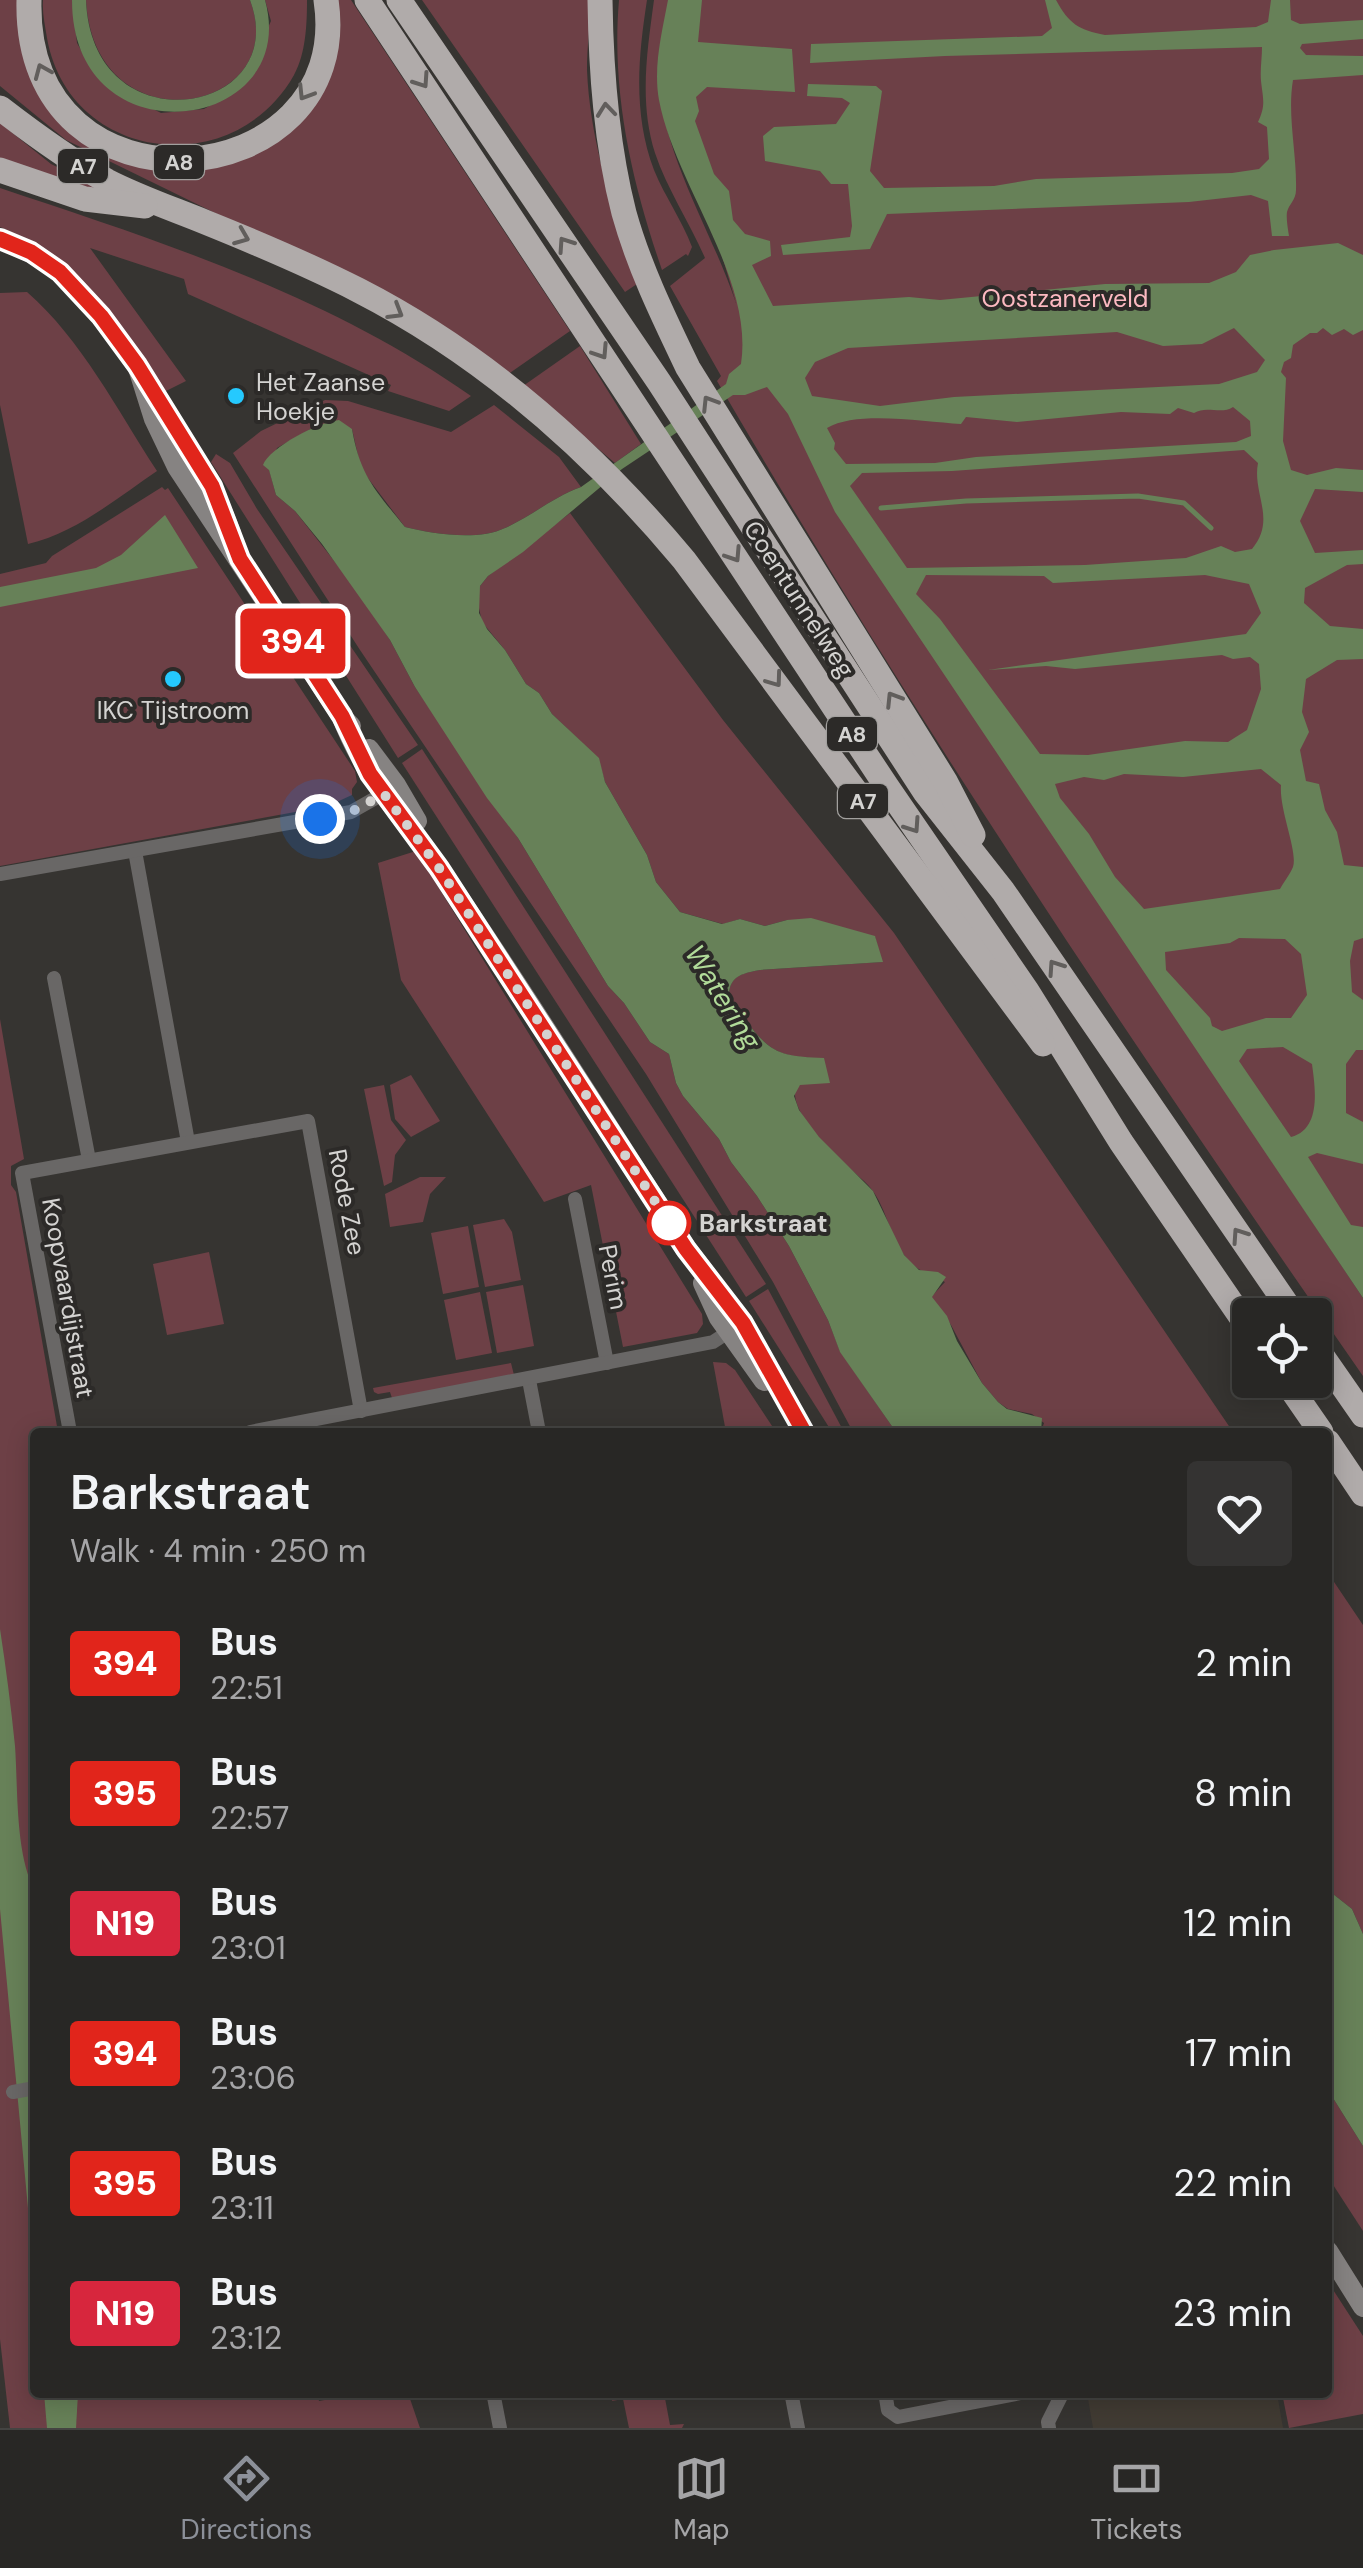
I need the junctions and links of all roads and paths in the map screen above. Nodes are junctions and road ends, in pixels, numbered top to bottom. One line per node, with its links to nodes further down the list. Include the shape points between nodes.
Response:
1 (29, 0): 2 (highway, A8, one-way to 1, via 318,73 293,111 238,150 172,162 114,147 65,110 37,59)
2 (326, 0)
3 (367, 0): 16 (highway, Coentunnelweg / A8, one-way to 16)
4 (399, 0): 13 (highway, Coentunnelweg / A8, one-way to 4, via 926,792)
5 (600, 0): 13 (highway, A8, one-way to 5, via 945,781 688,368 659,308 624,213 601,66)
6 (0, 108): 8 (highway, A7, via 110,182)
7 (0, 170): 8 (highway, A7, via 85,199)
8 (174, 209): 16 (highway, A7, one-way to 16, via 358,290 430,332 543,414 628,495 684,560)
9 (0, 239): 10 (main road, via 60,272 137,365 186,462 218,499 240,559 349,737)
10 (390, 789): 11 (street, via 351,812); 22 (main road)
11 (135, 851): 12 (street); 15 (street)
12 (0, 874)
13 (1003, 891): 20 (highway, Coentunnelweg / A8, one-way to 13)
14 (54, 978): 17 (street)
15 (188, 1142): 17 (street, Rode Zee); 27 (street, Rode Zee, via 308,1121)
16 (1121, 1142): 21 (highway, Coentunnelweg / A7)
17 (89, 1160): 18 (street, Rode Zee)
18 (22, 1172): 30 (street, Koopvaardijstraat)
19 (575, 1199): 23 (street, Perim)
20 (1282, 1298)
21 (1232, 1304)
22 (736, 1327): 23 (street, via 713,1342); 29 (main road)
23 (607, 1363): 25 (street)
24 (1332, 1371): 28 (highway)
25 (529, 1380): 27 (street); 32 (street)
26 (1297, 1398): 33 (highway)
27 (361, 1411): 31 (street)
28 (1363, 1416)
29 (801, 1427)
30 (69, 1428)
31 (271, 1428)
32 (538, 1428)
33 (1318, 1428)
34 (1332, 1448): 35 (highway)
35 (1363, 1494)
36 (30, 2089): 37 (street)
37 (13, 2092)
38 (1332, 2257): 39 (main road)
39 (1363, 2307)
40 (494, 2398): 45 (street)
41 (792, 2398): 46 (street)
42 (886, 2398): 43 (street, via 898,2417)
43 (995, 2398)
44 (1060, 2398): 47 (street)
45 (500, 2428)
46 (798, 2428)
47 (1049, 2428)

